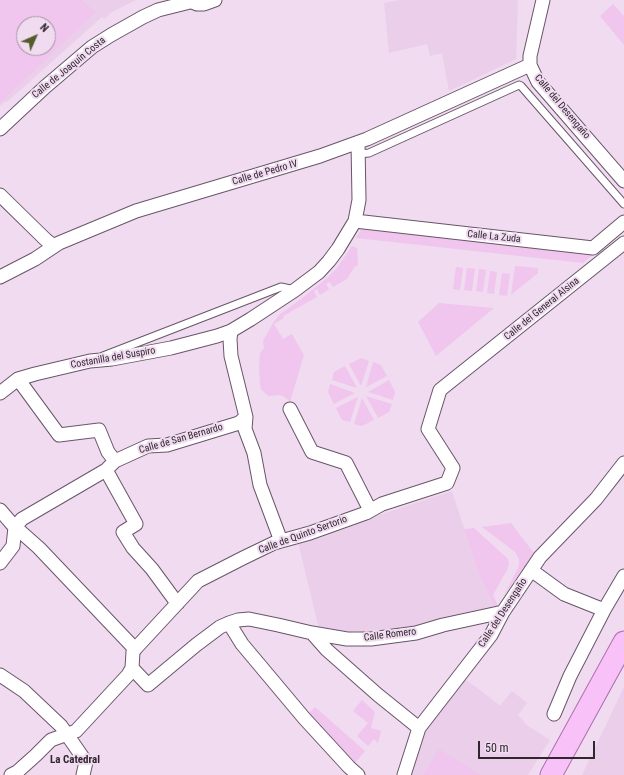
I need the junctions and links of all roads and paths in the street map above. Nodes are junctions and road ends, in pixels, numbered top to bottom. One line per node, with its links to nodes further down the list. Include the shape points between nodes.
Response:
1 (215, 0): 3 (street, Calle de Joaquín Costa, via 204,4)
2 (543, 0): 4 (street, Calle del Desengaño)
3 (189, 1): 5 (street, Calle de Joaquín Costa, via 158,10 111,34 45,87)
4 (530, 65): 6 (street, Calle de Pedro IV, via 367,139); 7 (street, Calle del Desengaño, via 538,82)
5 (0, 129)
6 (358, 149): 9 (lane, via 369,153 519,85); 10 (street, via 359,200); 13 (street, Calle de Pedro IV, via 320,156 136,211)
7 (624, 181)
8 (0, 195): 13 (street)
9 (624, 204)
10 (355, 221): 11 (street, Calle La Zuda, via 593,248); 15 (street, Costanilla del Suspiro, via 329,261)
11 (624, 222)
12 (624, 243): 25 (street, Calle del General Alsina, via 440,390 428,429 453,468 447,483)
13 (54, 246): 14 (street, Calle de Pedro IV)
14 (0, 278)
15 (295, 290): 16 (street, Costanilla del Suspiro); 17 (lane, via 281,287)
16 (231, 331): 17 (street, Costanilla del Suspiro, via 172,348); 21 (street, via 231,356)
17 (90, 361): 18 (street, Costanilla del Suspiro)
18 (18, 379): 19 (street, Costanilla del Suspiro); 23 (street, via 59,435 99,430)
19 (0, 393)
20 (290, 409): 25 (street, via 312,452 346,464)
21 (246, 417): 23 (street, Calle de San Bernardo, via 239,422 167,445 148,446); 27 (street, via 246,429 260,484)
22 (624, 463): 29 (street, Calle del Desengaño, via 596,499 540,557)
23 (111, 466): 26 (street, Calle de San Bernardo, via 22,519); 31 (street, via 136,524 123,532)
24 (0, 510): 26 (street)
25 (368, 511): 27 (street, Calle de Quinto Sertorio)
26 (15, 527): 28 (street, via 13,546); 37 (street, via 39,548)
27 (281, 541): 31 (street, Calle de Quinto Sertorio, via 198,581)
28 (0, 563)
29 (532, 570): 32 (street, via 564,594); 33 (street, Calle del Desengaño)
30 (624, 576): 32 (street)
31 (178, 603): 37 (street, Calle de Quinto Sertorio)
32 (604, 610): 40 (street, via 570,676)
33 (503, 612): 35 (street, Calle Romero, via 416,633 371,639 347,639); 41 (street, Calle del Desengaño, via 491,635)
34 (229, 623): 35 (street, Calle Romero, via 248,619); 38 (street, via 196,645 148,685); 46 (street, via 242,644 304,718)
35 (312, 633): 41 (street, via 327,650)
36 (624, 642): 48 (main road)
37 (134, 651): 38 (street)
38 (132, 668): 42 (street, via 76,731)
39 (0, 675): 42 (street, via 24,691)
40 (554, 714)
41 (418, 728): 47 (street, Calle del Desengaño)
42 (67, 734): 44 (street, via 51,740); 45 (street, via 86,762)
43 (0, 770): 44 (street)
44 (12, 774)
45 (83, 775)
46 (358, 775)
47 (404, 775)
48 (551, 775)

